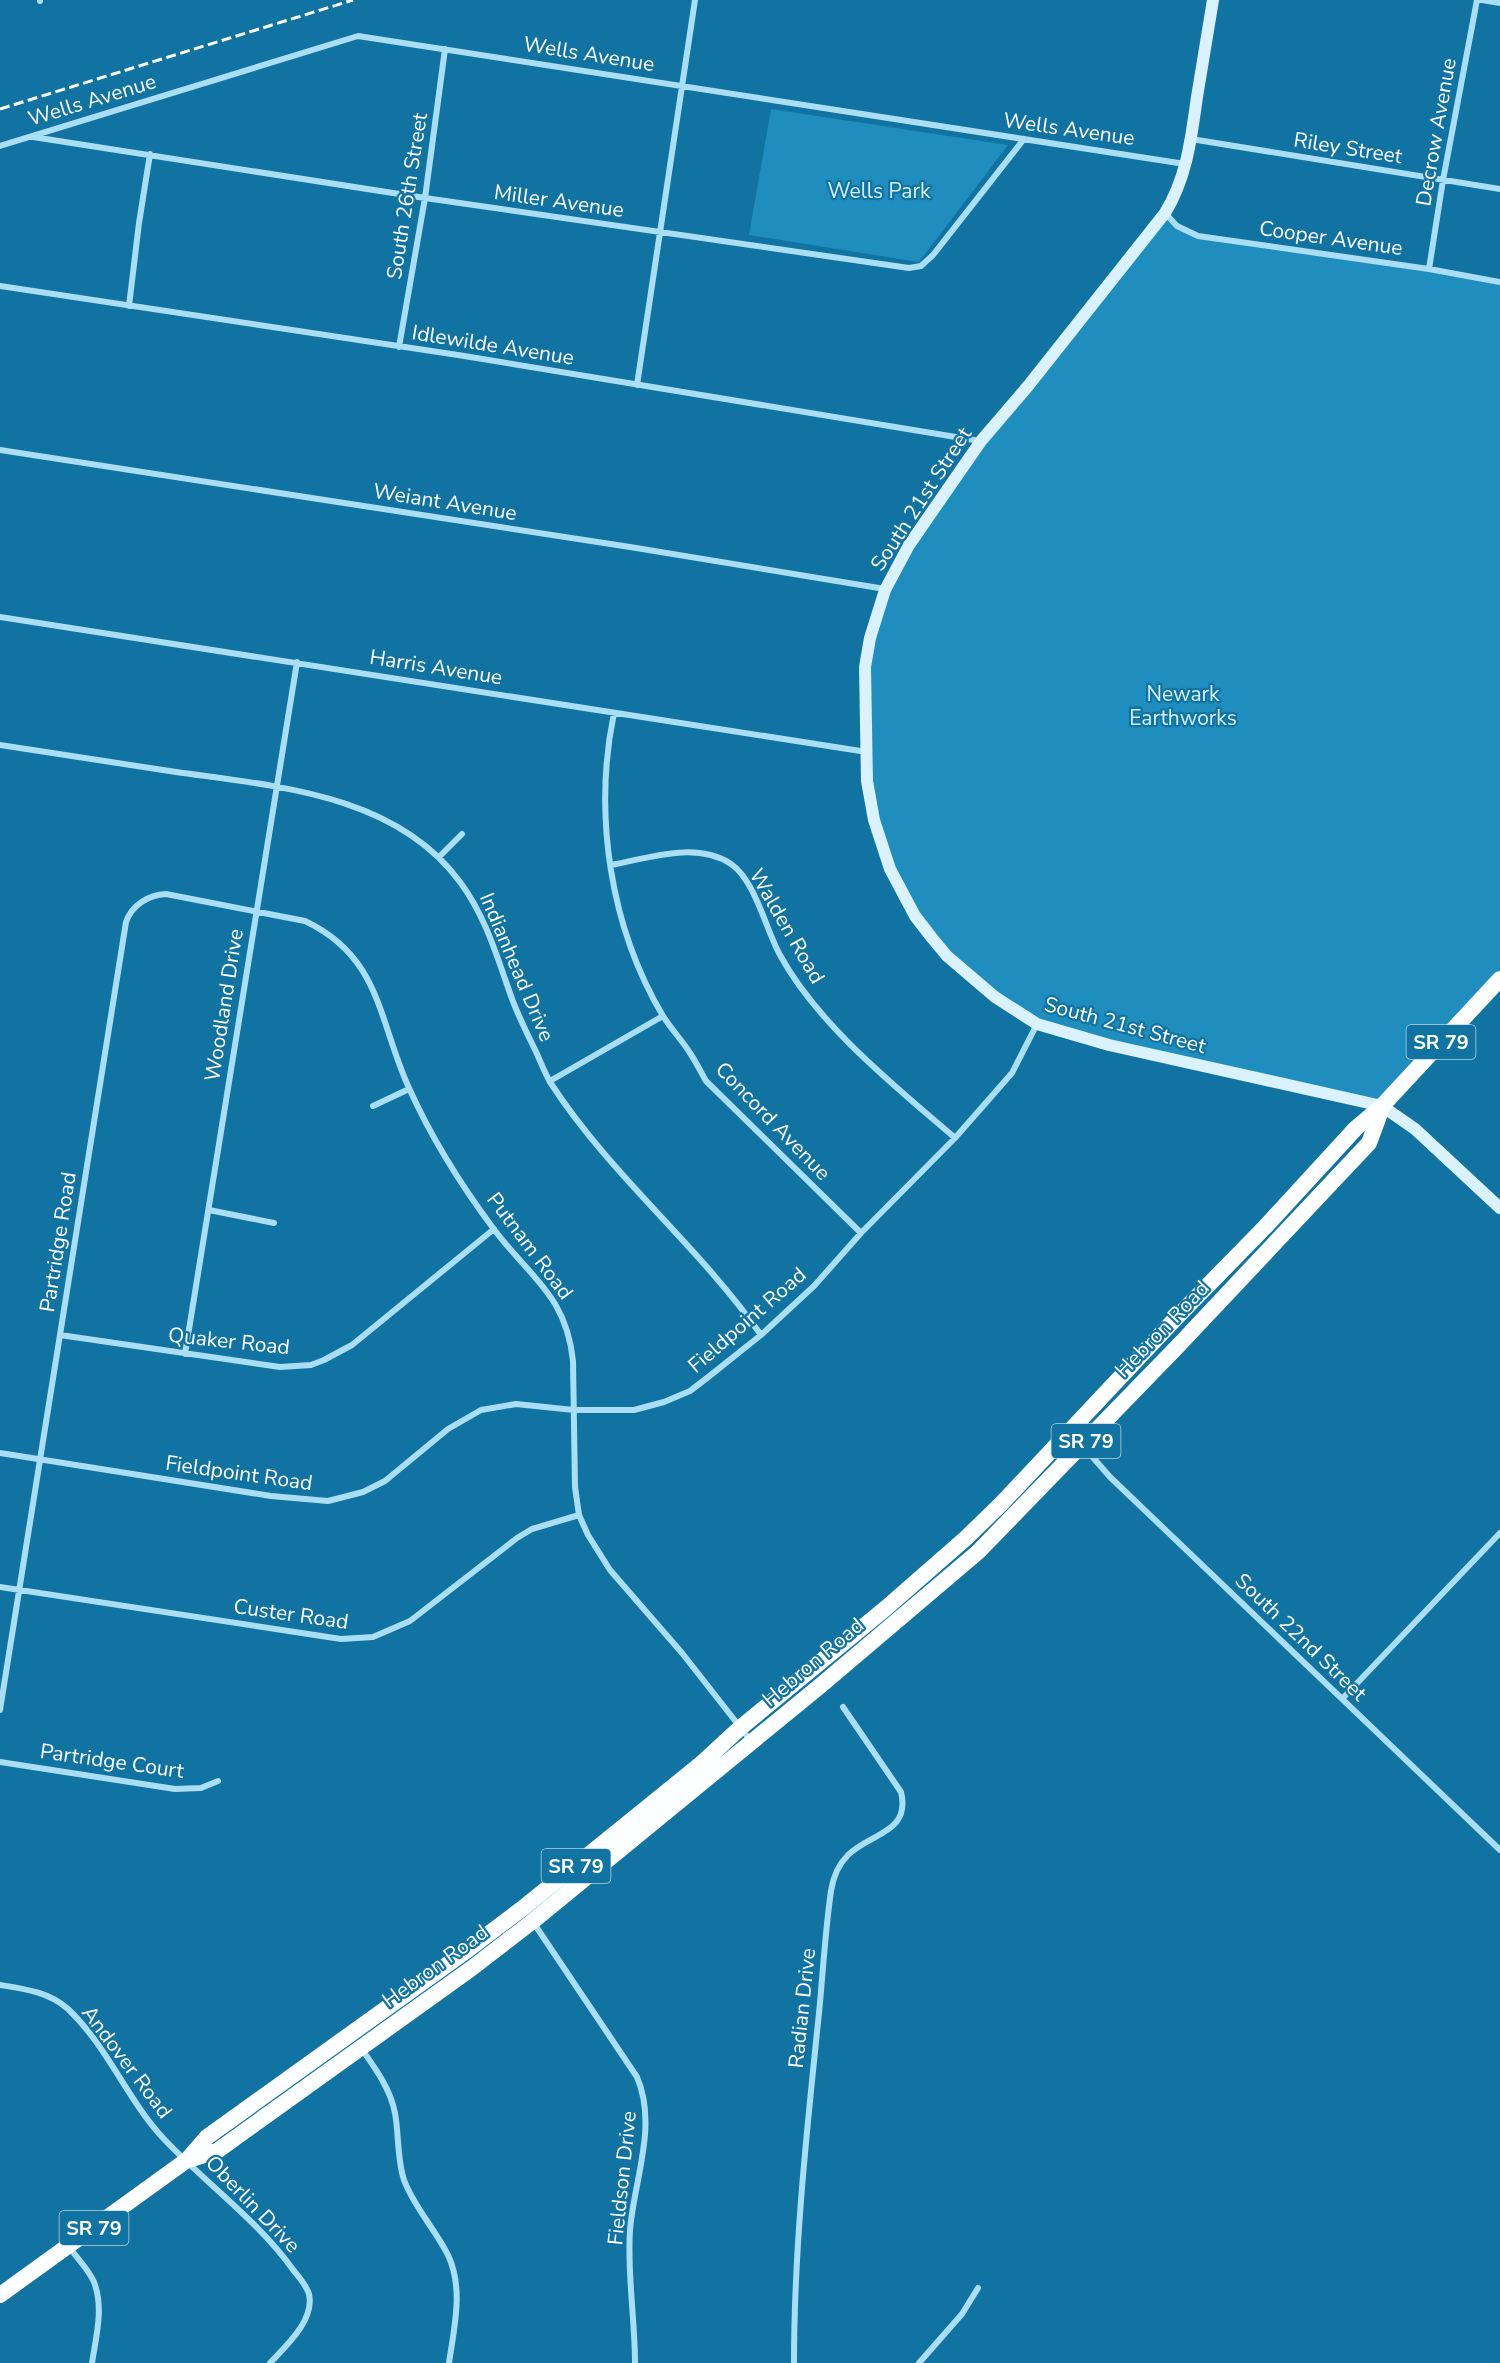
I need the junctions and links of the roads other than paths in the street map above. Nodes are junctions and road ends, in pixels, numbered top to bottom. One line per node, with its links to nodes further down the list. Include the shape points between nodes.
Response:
1 (695, 0): 7 (street)
2 (1214, 0): 9 (main road, South 21st Street)
3 (1477, 0): 14 (street, Decrow Avenue)
4 (1482, 0): 5 (street)
5 (1500, 3)
6 (445, 49): 7 (street, Wells Avenue); 8 (street, Wells Avenue, via 358,36); 16 (street, South 26th Street)
7 (683, 85): 10 (street, Wells Avenue); 18 (street)
8 (31, 137): 11 (street, Wells Avenue); 12 (street, Miller Avenue)
9 (1191, 139): 13 (main road, South 21st Street); 14 (street, Riley Street)
10 (1024, 140): 13 (street, Wells Avenue); 18 (street, Miller Avenue, via 933,255 917,268 881,266)
11 (0, 146)
12 (150, 154): 16 (street, Miller Avenue); 22 (street)
13 (1185, 164): 17 (main road, South 21st Street, via 1177,194)
14 (1443, 180): 15 (street, Riley Street); 19 (street, Decrow Avenue)
15 (1500, 189)
16 (425, 198): 18 (street, Miller Avenue); 23 (street, South 26th Street)
17 (1165, 213): 19 (street, Cooper Avenue, via 1177,226 1198,236); 25 (main road, South 21st Street)
18 (661, 232): 24 (street)
19 (1430, 269): 20 (street, Cooper Avenue)
20 (1500, 282)
21 (0, 286): 22 (street, Idlewilde Avenue)
22 (129, 306): 23 (street, Idlewilde Avenue)
23 (399, 347): 24 (street, Idlewilde Avenue)
24 (637, 384): 25 (street, Idlewilde Avenue)
25 (981, 441): 27 (main road, South 21st Street, via 909,545)
26 (0, 450): 27 (street, Weiant Avenue)
27 (885, 590): 32 (main road, South 21st Street, via 865,667)
28 (0, 616): 29 (street, Harris Avenue)
29 (297, 662): 30 (street, Harris Avenue); 33 (street, Woodland Drive)
30 (614, 713): 32 (street, Harris Avenue); 36 (street, Concord Avenue, via 605,784)
31 (0, 745): 33 (street, Indianhead Drive)
32 (867, 752): 40 (main road, South 21st Street, via 874,820 890,869 915,916 947,956 995,997)
33 (276, 787): 35 (street, Indianhead Drive, via 340,801 381,818 411,834); 37 (street, Woodland Drive)
34 (462, 834): 35 (street)
35 (439, 857): 41 (street, Indianhead Drive, via 460,882 486,927)
36 (611, 865): 39 (street, Concord Avenue, via 624,925 640,970); 45 (street, Walden Road, via 700,852 732,864 746,881 795,982 849,1043)
37 (256, 913): 42 (street, Putnam Road, via 305,921 326,931 359,962); 47 (street, Woodland Drive); 51 (street, Partridge Road, via 166,894 143,901 127,917)
38 (1500, 979): 44 (highway, Hebron Road / SR 79)
39 (663, 1016): 41 (street); 50 (street, Concord Avenue, via 706,1081)
40 (1037, 1024): 44 (main road, South 21st Street, via 1109,1045); 45 (street, Fieldpoint Road, via 1012,1073)
41 (550, 1081): 52 (street, Indianhead Drive, via 614,1167 739,1304)
42 (409, 1089): 43 (street); 49 (street, Putnam Road, via 455,1171)
43 (373, 1106)
44 (1382, 1106): 46 (main road, via 1415,1129); 54 (highway, Hebron Road / SR 79, via 1356,1128); 57 (highway, Hebron Road / SR 79, via 1369,1143)
45 (955, 1138): 50 (street, Fieldpoint Road)
46 (1500, 1208)
47 (208, 1210): 48 (street); 53 (street, Woodland Drive)
48 (274, 1223)
49 (494, 1229): 53 (street, Quaker Road, via 352,1345 324,1360 280,1367); 55 (street, Putnam Road, via 555,1300 571,1346)
50 (861, 1233): 52 (street, Fieldpoint Road, via 814,1286)
51 (60, 1335): 53 (street, Quaker Road); 59 (street, Partridge Road)
52 (761, 1335): 55 (street, Fieldpoint Road, via 690,1390 664,1402 634,1410)
53 (185, 1354)
54 (1135, 1362): 56 (highway, Hebron Road / SR 79); 57 (highway, via 1134,1373 1089,1421)
55 (574, 1410): 59 (street, Fieldpoint Road, via 516,1404 481,1410 448,1429 385,1481 352,1496 328,1501 271,1496); 60 (street, Putnam Road, via 574,1487)
56 (1063, 1437): 62 (highway, via 1056,1461 995,1524); 68 (highway, Hebron Road / SR 79, via 966,1538)
57 (1082, 1445): 62 (highway, Hebron Road / SR 79); 65 (street, South 22nd Street, via 1110,1477)
58 (0, 1453): 59 (street, Fieldpoint Road)
59 (40, 1459): 64 (street, Partridge Road)
60 (579, 1515): 64 (street, Custer Road, via 532,1529 410,1621 361,1639 305,1635); 68 (street, Putnam Road, via 610,1570)
61 (1500, 1533): 65 (street)
62 (991, 1538): 69 (highway, Hebron Road / SR 79)
63 (0, 1587): 64 (street, Custer Road)
64 (20, 1590): 67 (street, Partridge Road)
65 (1342, 1699): 72 (street, South 22nd Street)
66 (843, 1707): 84 (street, Radian Drive, via 901,1792 904,1803 897,1822 849,1854 833,1878 804,2163)
67 (0, 1710)
68 (740, 1728): 69 (street, Putnam Road); 76 (highway, Hebron Road / SR 79, via 523,1908 207,2137)
69 (751, 1742): 73 (highway, Hebron Road / SR 79)
70 (0, 1762): 71 (street, Partridge Court, via 175,1789 201,1788)
71 (218, 1781)
72 (1500, 1850)
73 (533, 1921): 75 (highway, Hebron Road / SR 79); 83 (street, Fieldson Drive, via 637,2077 645,2098 646,2124 630,2231)
74 (0, 1985): 76 (street, Andover Road, via 40,1992 67,2008 161,2135)
75 (361, 2048): 76 (highway, Hebron Road / SR 79, via 217,2151); 82 (street, via 388,2090 404,2179 453,2271 457,2303)
76 (187, 2160): 77 (highway, Hebron Road / SR 79); 81 (street, Oberlin Drive, via 280,2251 308,2291 307,2316)
77 (69, 2246): 79 (highway, Hebron Road / SR 79); 80 (street, via 93,2280 98,2297)
78 (978, 2288): 85 (street)
79 (0, 2295)
80 (92, 2363)
81 (270, 2363)
82 (448, 2363)
83 (635, 2363)
84 (794, 2363)
85 (919, 2363)

